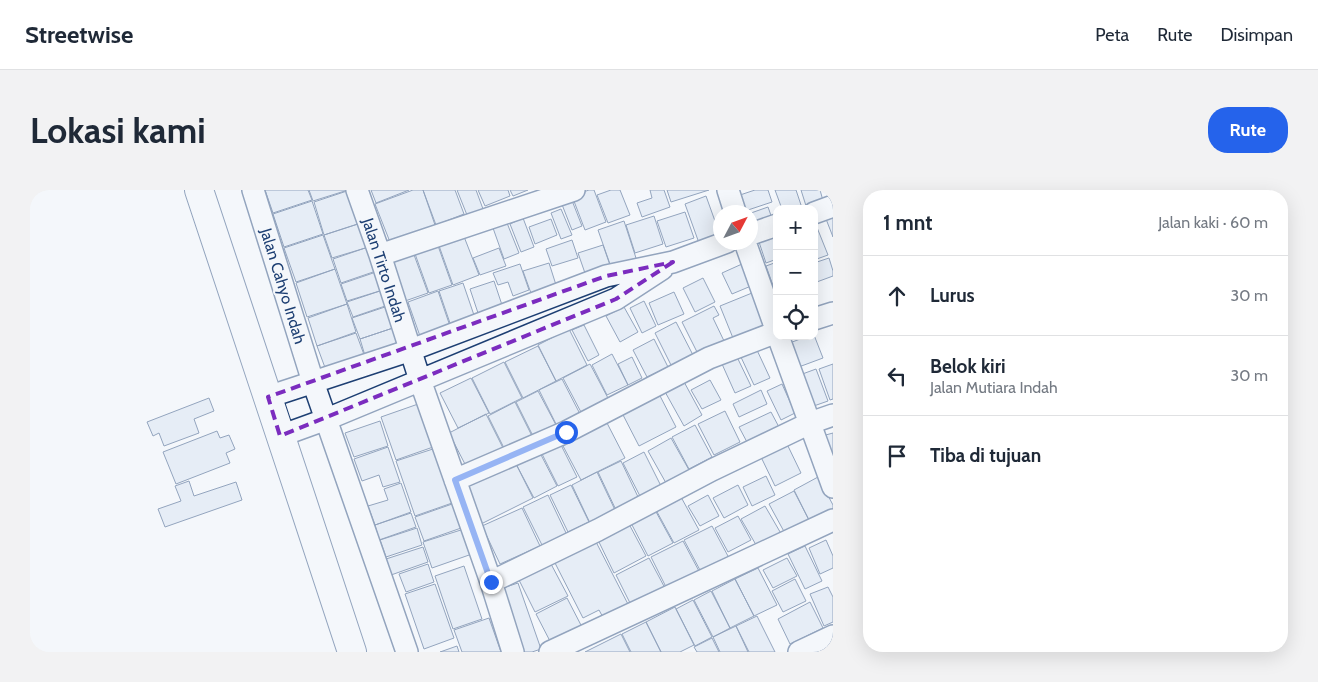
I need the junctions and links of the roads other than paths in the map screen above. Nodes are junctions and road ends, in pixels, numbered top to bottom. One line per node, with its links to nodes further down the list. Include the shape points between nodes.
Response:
1 (199, 190): 23 (street)
2 (253, 190): 22 (street, Jalan Cahyo Indah)
3 (357, 190): 13 (street, Jalan Tirto Indah)
4 (574, 190): 13 (street)
5 (728, 190): 6 (street)
6 (733, 205)
7 (833, 206): 8 (street)
8 (818, 212)
9 (773, 226): 10 (street)
10 (758, 231)
11 (713, 247): 14 (street)
12 (748, 250): 17 (street)
13 (380, 255): 20 (street, Jalan Tirto Indah)
14 (673, 262): 20 (street, via 606,276); 21 (street, via 616,299)
15 (833, 313): 16 (street)
16 (818, 318)
17 (773, 321)
18 (773, 334): 28 (street, via 709,358 566,432)
19 (779, 340): 26 (street)
20 (411, 350): 21 (street, Jalan Tirto Indah); 22 (street)
21 (420, 380): 25 (street); 28 (street, Jalan Tirto Indah)
22 (313, 382): 23 (street); 25 (street, Jalan Cahyo Indah)
23 (268, 397): 27 (street)
24 (833, 415): 26 (street)
25 (327, 419): 27 (street); 34 (street, Jalan Cahyo Indah)
26 (810, 423): 29 (street); 31 (street)
27 (280, 436): 33 (street)
28 (455, 480): 31 (street, Jalan Tirto Indah)
29 (833, 487)
30 (833, 520): 36 (street)
31 (491, 582): 35 (street, Jalan Tirto Indah)
32 (833, 636): 37 (street)
33 (352, 652)
34 (408, 652)
35 (512, 652)
36 (550, 652)
37 (799, 652)

